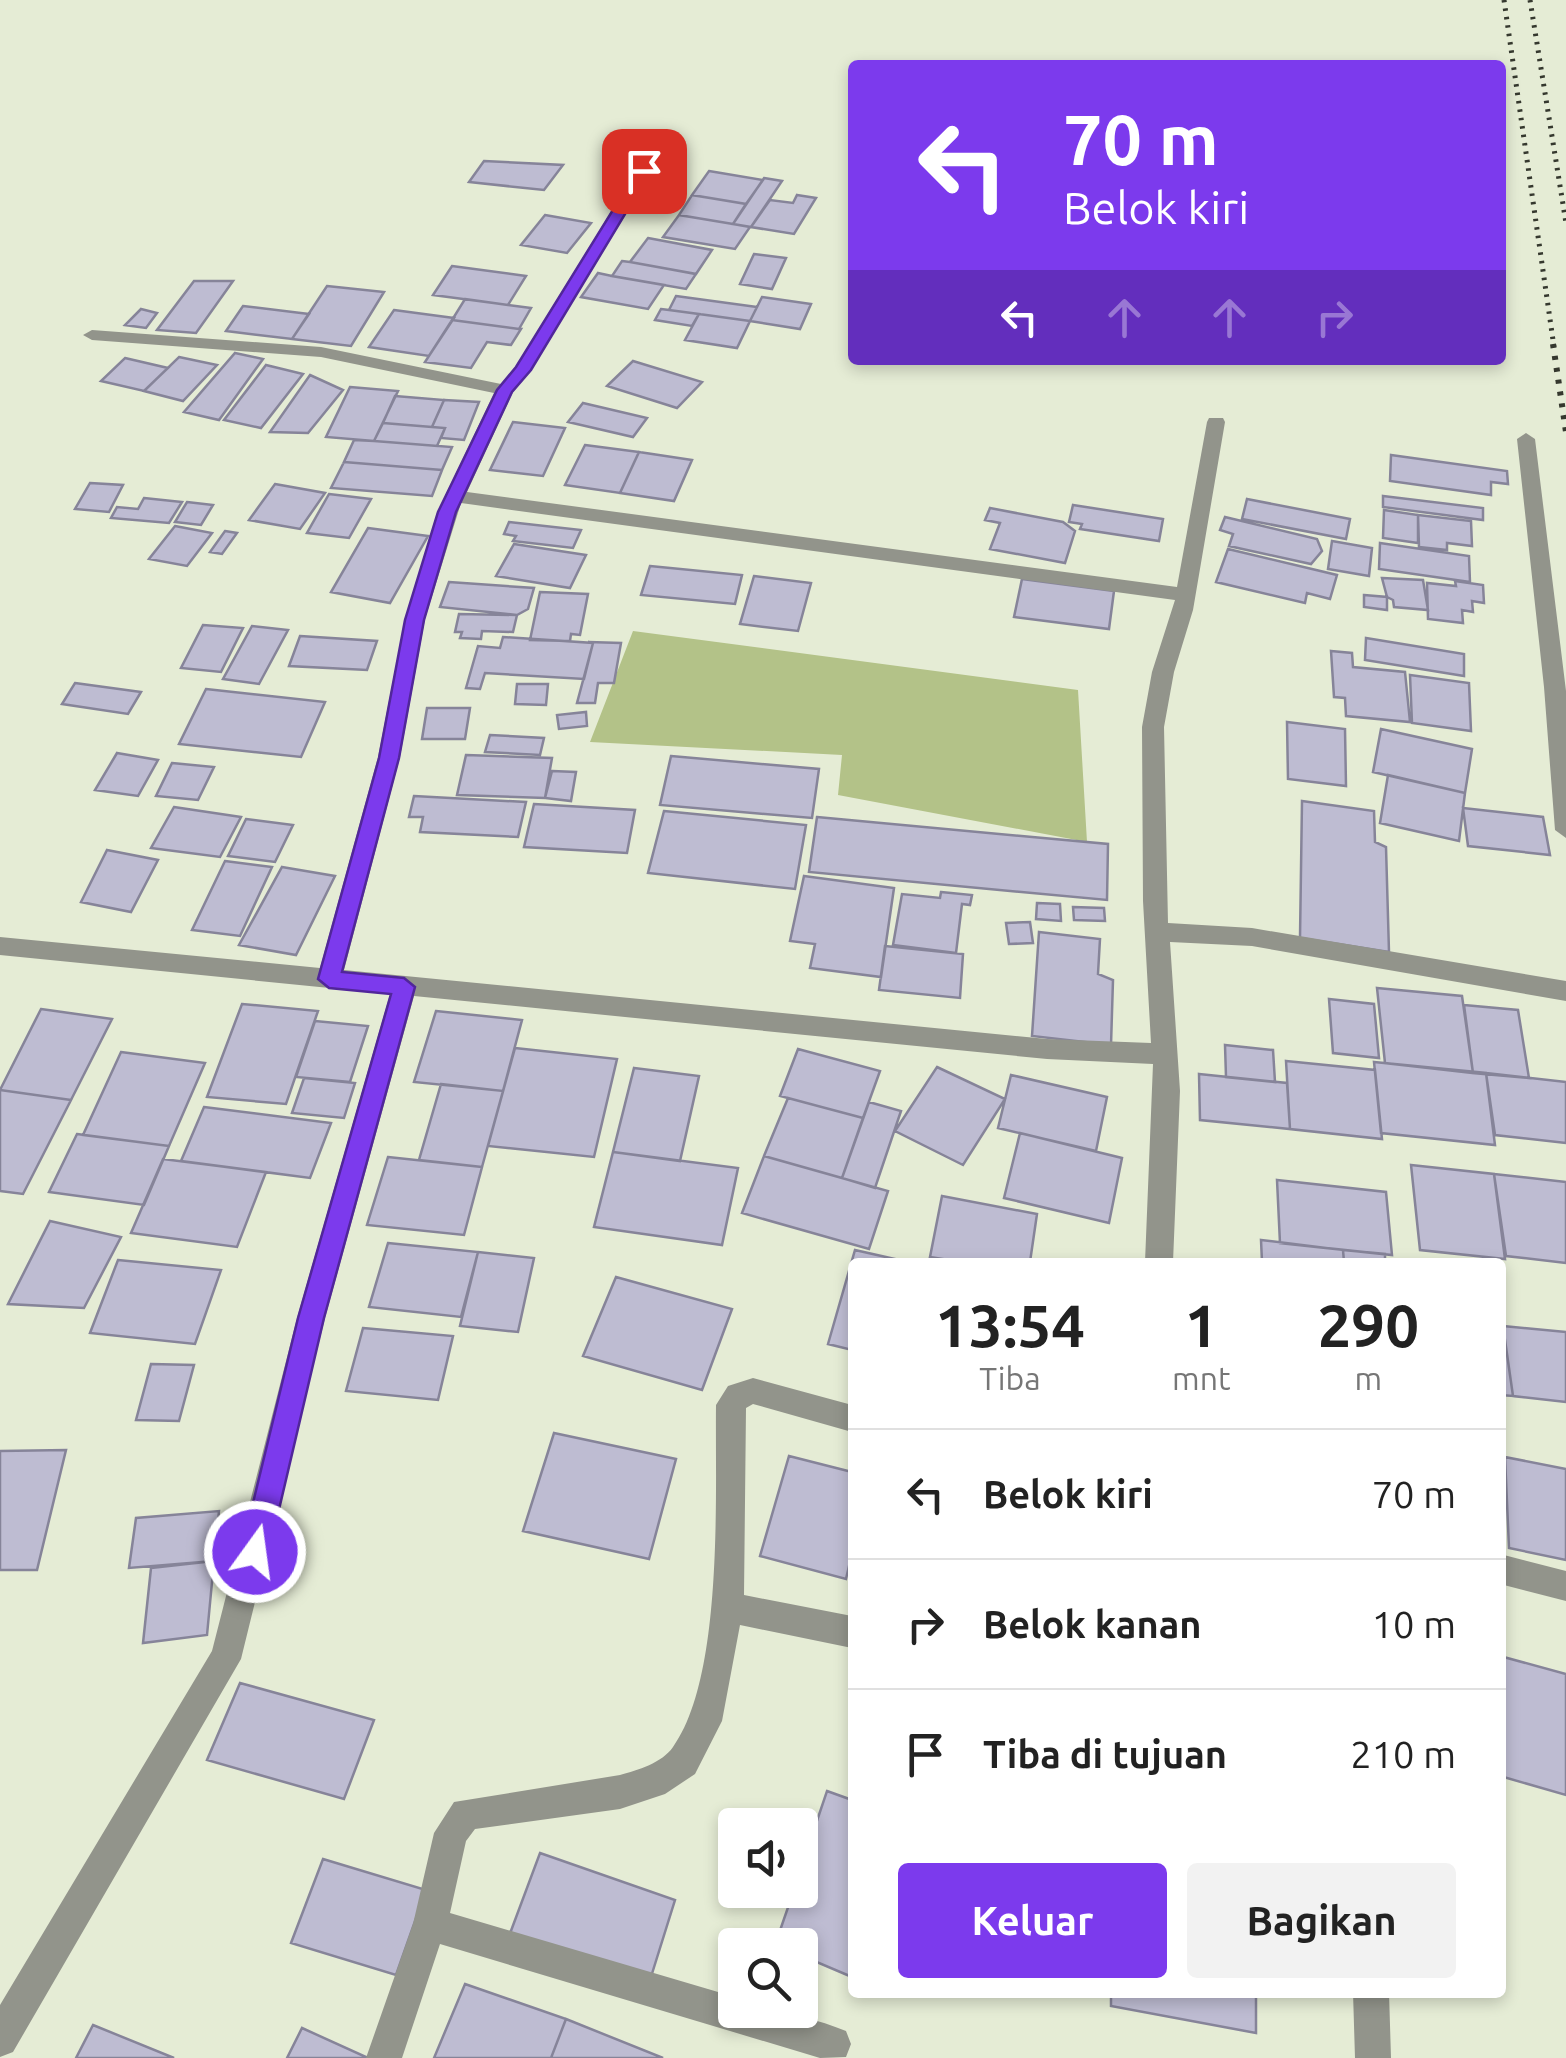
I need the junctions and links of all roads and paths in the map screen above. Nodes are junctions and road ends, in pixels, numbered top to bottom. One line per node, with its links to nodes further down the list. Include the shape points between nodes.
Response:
1 (644, 171): 3 (street)
2 (92, 335): 3 (street, via 322,352)
3 (505, 390): 6 (street)
4 (1216, 422): 7 (street)
5 (1526, 439): 8 (street)
6 (454, 496): 7 (street); 11 (street, via 415,620 389,758)
7 (1185, 594): 9 (street, via 1153,727)
8 (1566, 830)
9 (1159, 932): 13 (street, via 1252,937); 14 (street)
10 (0, 946): 11 (street)
11 (329, 979): 12 (street)
12 (404, 987): 14 (street, via 1047,1049); 23 (street, via 225,1658)
13 (1566, 991)
14 (1166, 1054): 15 (street)
15 (1159, 1258)
16 (848, 1417): 19 (street, via 753,1391 731,1405)
17 (1506, 1571): 18 (street)
18 (1566, 1586)
19 (728, 1607): 20 (street); 21 (street, via 706,1720 683,1762 653,1782 620,1792 466,1814 451,1832)
20 (848, 1631)
21 (430, 1924): 24 (street); 25 (street)
22 (1371, 1998): 26 (street)
23 (0, 2038)
24 (833, 2044)
25 (384, 2058)
26 (1372, 2058)

